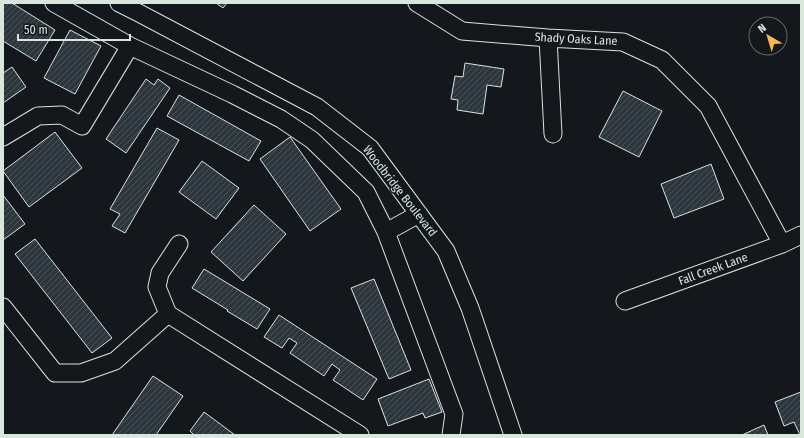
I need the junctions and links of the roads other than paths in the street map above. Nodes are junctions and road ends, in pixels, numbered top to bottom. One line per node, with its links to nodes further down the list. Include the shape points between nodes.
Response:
1 (54, 3): 6 (street)
2 (119, 3): 4 (street, Woodbridge Boulevard)
3 (417, 3): 5 (street, Shady Oaks Lane, via 462,31)
4 (139, 7): 9 (street, Woodbridge Boulevard, via 317,107 370,148)
5 (548, 38): 7 (street); 13 (street, Shady Oaks Lane, via 623,42 662,60 708,106)
6 (130, 46): 8 (street, via 82,126 62,115 38,116); 10 (street, via 282,119 312,140 366,192)
7 (554, 134)
8 (3, 138)
9 (419, 214): 10 (street); 19 (street, Woodbridge Boulevard, via 446,251 470,308)
10 (386, 232): 18 (street, via 454,414)
11 (801, 235): 13 (street, Fall Creek Lane)
12 (179, 244): 16 (street, via 160,274 157,287)
13 (782, 244): 14 (street, Fall Creek Lane)
14 (625, 301)
15 (3, 307): 16 (street, via 55,373 81,373 115,361)
16 (168, 314): 17 (street)
17 (360, 435)
18 (451, 435)
19 (513, 435)

